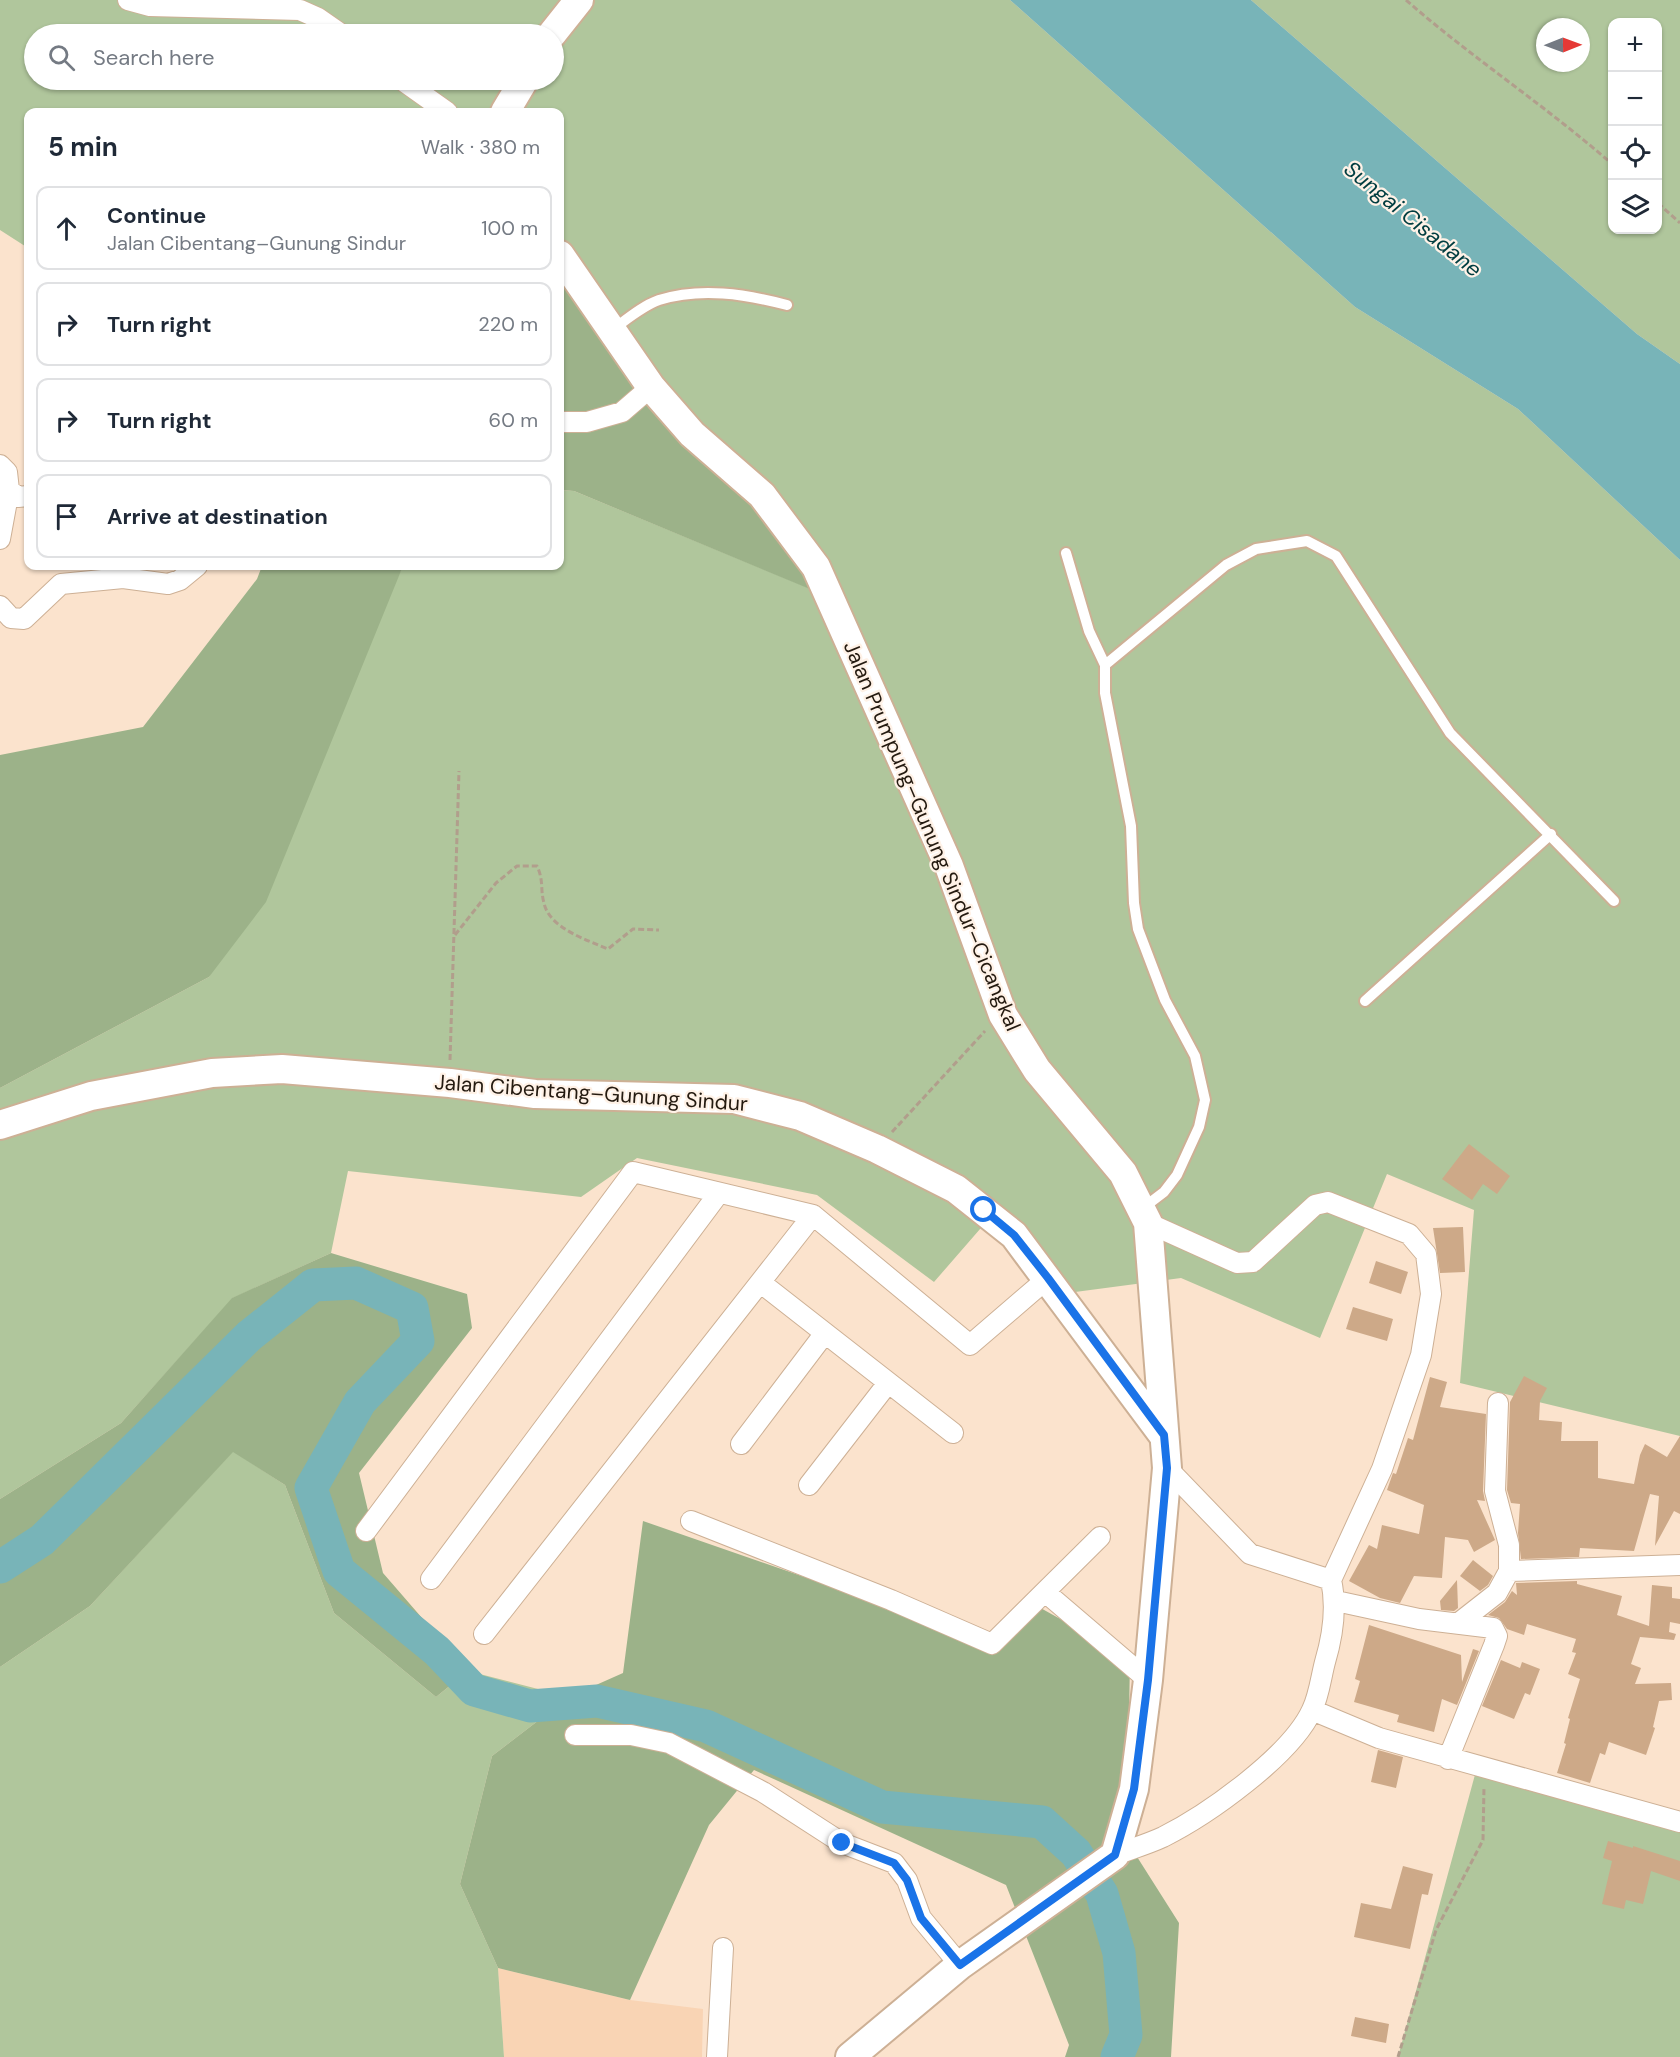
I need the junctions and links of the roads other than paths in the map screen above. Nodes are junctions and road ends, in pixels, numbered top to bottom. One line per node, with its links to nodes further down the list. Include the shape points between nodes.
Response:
1 (128, 0): 3 (street, via 150,6 300,10)
2 (579, 0): 4 (main road)
3 (327, 24)
4 (560, 24)
5 (416, 90): 7 (street)
6 (518, 90): 8 (main road)
7 (441, 108)
8 (507, 108)
9 (564, 261): 11 (main road, Jalan Prumpung–Gunung Sindur–Cicangkal)
10 (786, 306): 11 (lane, via 746,295 698,293 658,301)
11 (612, 330): 12 (main road, Jalan Prumpung–Gunung Sindur–Cicangkal)
12 (651, 387): 13 (street, via 622,412 587,422); 28 (main road, Jalan Prumpung–Gunung Sindur–Cicangkal, via 692,434 762,495 816,567 949,866 1003,1015 1037,1070 1123,1173)
13 (564, 422)
14 (0, 465): 15 (street, via 7,472)
15 (9, 490): 16 (street); 17 (street)
16 (24, 496)
17 (0, 539)
18 (1066, 553): 21 (lane, via 1089,631)
19 (193, 570): 20 (street, via 168,584 123,578 61,584 24,619 11,618)
20 (0, 606)
21 (1104, 665): 22 (lane, via 1226,565 1256,549 1307,541 1336,556 1450,732); 28 (lane, via 1105,693 1131,826 1138,929 1165,1000 1195,1056 1205,1100 1199,1127 1177,1175)
22 (1551, 834): 23 (lane); 24 (lane)
23 (1614, 902)
24 (1365, 1001)
25 (0, 1125): 29 (main road, Jalan Cibentang–Gunung Sindur, via 92,1096 212,1073 282,1069 535,1094 734,1100 800,1116 956,1189 1014,1235)
26 (719, 1192): 27 (street); 40 (street, via 633,1172); 44 (street)
27 (813, 1215): 29 (street, via 970,1346); 30 (street)
28 (1145, 1216): 35 (main road, Jalan Prumpung–Gunung Sindur–Cicangkal); 45 (street, via 1237,1263 1253,1262 1315,1205 1329,1202 1409,1234 1426,1254 1431,1294 1421,1355 1382,1469)
29 (1048, 1278): 35 (main road, Jalan Cibentang–Gunung Sindur)
30 (761, 1282): 31 (street); 49 (street)
31 (825, 1333): 32 (street); 36 (street)
32 (888, 1383): 34 (street); 38 (street)
33 (1498, 1403): 43 (street, via 1495,1491 1509,1545)
34 (953, 1433)
35 (1164, 1435): 37 (main road, Jalan Prumpung–Gunung Sindur–Cicangkal)
36 (741, 1444)
37 (1167, 1468): 45 (street, via 1250,1554); 50 (main road, Jalan Prumpung–Gunung Sindur–Cicangkal)
38 (809, 1485)
39 (692, 1521): 46 (street, via 992,1644)
40 (366, 1531)
41 (1100, 1537): 46 (street)
42 (1680, 1565): 43 (street)
43 (1509, 1571): 48 (street, via 1497,1593)
44 (431, 1579)
45 (1331, 1580): 47 (street)
46 (1045, 1592): 50 (street)
47 (1336, 1601): 48 (street, via 1419,1619); 51 (street, via 1329,1650)
48 (1460, 1622): 53 (street, via 1493,1628 1497,1636)
49 (484, 1634)
50 (1148, 1680): 55 (main road, Jalan Prumpung–Gunung Sindur–Cicangkal, via 1134,1789)
51 (1312, 1710): 53 (street, via 1379,1738); 55 (street, via 1276,1756 1209,1810)
52 (575, 1735): 57 (street, via 631,1735 669,1743 763,1792 842,1843 894,1863 907,1880 921,1918)
53 (1448, 1759): 54 (street)
54 (1680, 1822)
55 (1098, 1867): 57 (main road)
56 (723, 1948): 58 (street)
57 (960, 1965): 59 (main road)
58 (717, 2057)
59 (850, 2057)

